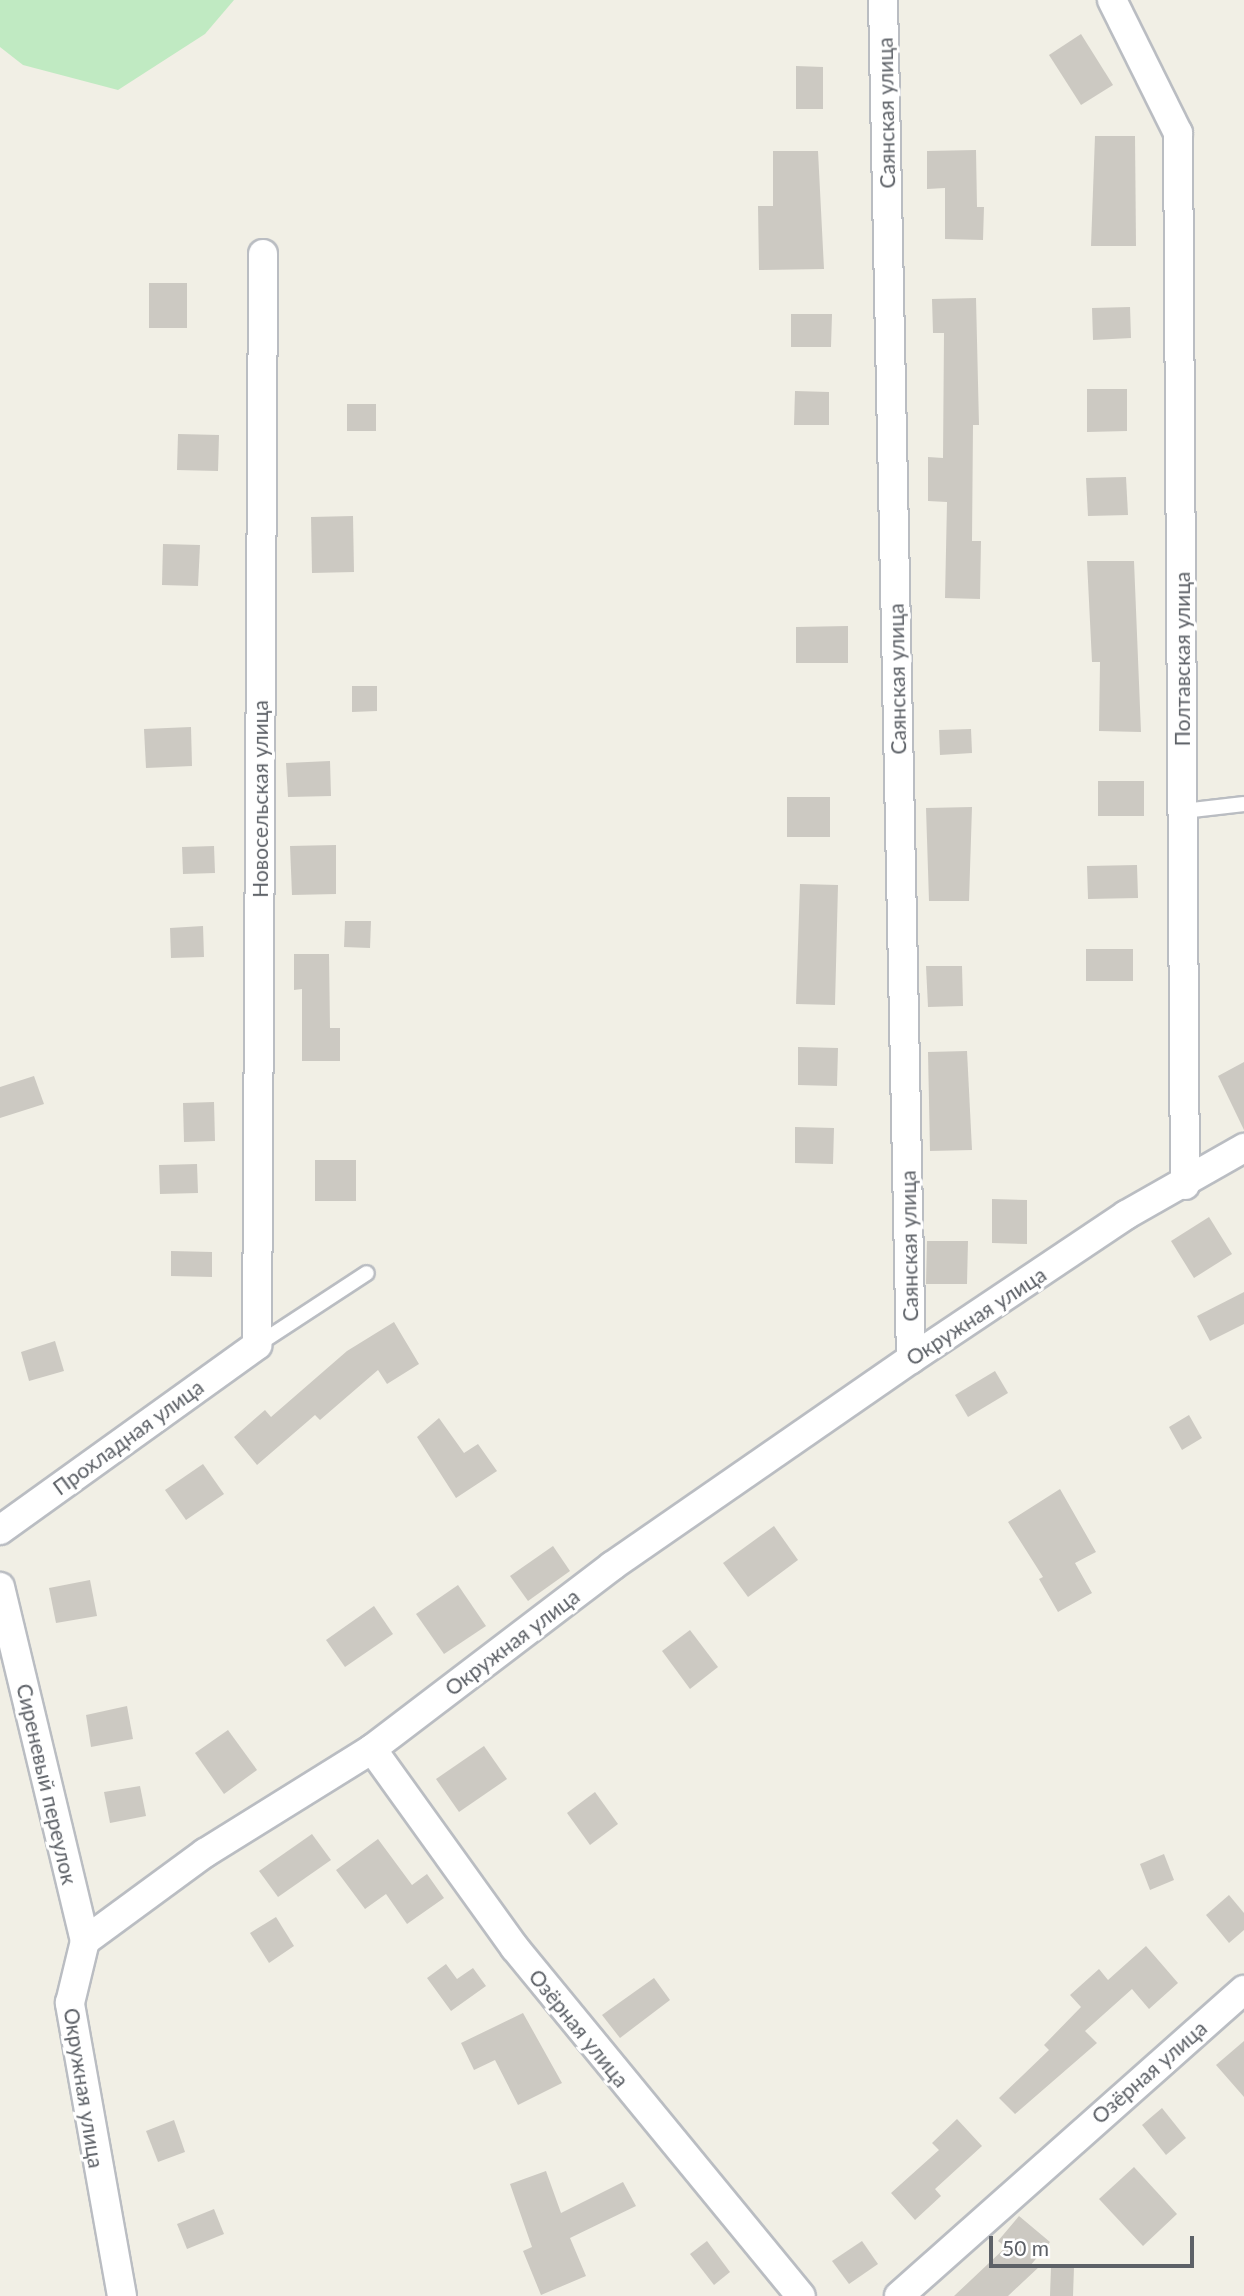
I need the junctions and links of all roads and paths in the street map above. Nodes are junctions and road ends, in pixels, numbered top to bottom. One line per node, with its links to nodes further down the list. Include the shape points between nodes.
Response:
1 (883, 0): 10 (street, Саянская улица)
2 (1112, 0): 5 (street, Полтавская улица, via 1178,134)
3 (263, 254): 9 (street, Новосельская улица)
4 (1244, 804): 5 (lane)
5 (1184, 811): 7 (street, Полтавская улица)
6 (1244, 1148): 7 (street, Окружная улица)
7 (1185, 1185): 10 (street, Окружная улица, via 1126,1215)
8 (367, 1273): 9 (lane)
9 (257, 1345): 11 (street, Прохладная улица)
10 (911, 1359): 13 (street, Окружная улица, via 623,1559)
11 (0, 1530)
12 (0, 1587): 14 (street, Сиреневый переулок)
13 (372, 1749): 14 (street, Окружная улица, via 205,1853); 17 (street, Озёрная улица, via 515,1948)
14 (85, 1941): 16 (street, Окружная улица, via 70,2003)
15 (1244, 1990): 18 (street, Озёрная улица)
16 (122, 2296)
17 (801, 2296)
18 (899, 2296)

